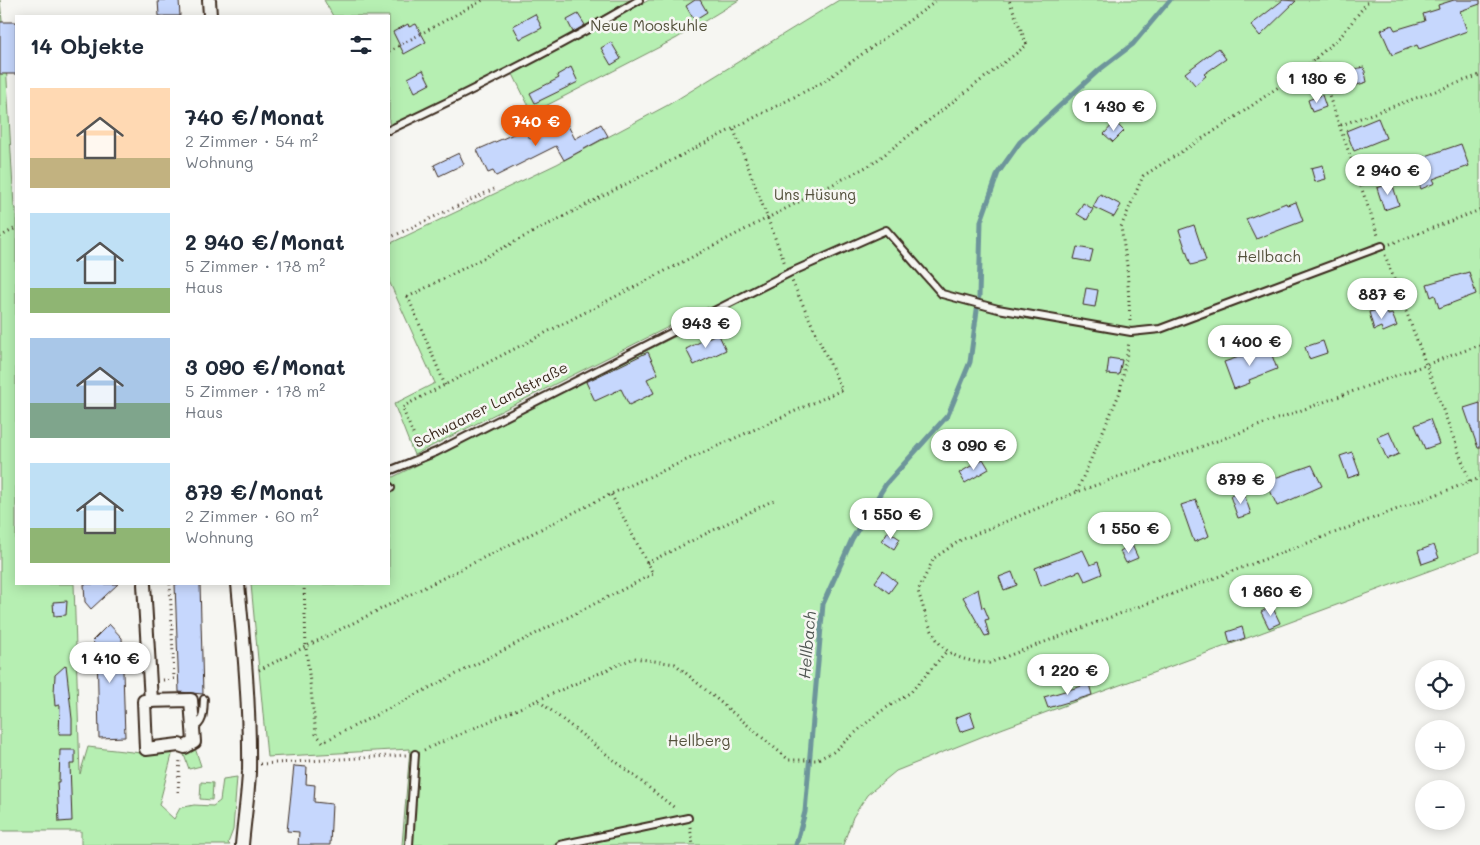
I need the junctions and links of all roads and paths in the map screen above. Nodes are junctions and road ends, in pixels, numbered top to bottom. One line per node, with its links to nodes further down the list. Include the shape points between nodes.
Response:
1 (209, 0): 7 (street)
2 (483, 0): 8 (path)
3 (639, 0): 12 (lane, via 582,34)
4 (938, 0): 13 (path, via 823,82)
5 (1009, 0): 16 (path, via 1027,44 872,164)
6 (1369, 0): 9 (path, via 1342,36)
7 (210, 15)
8 (390, 50)
9 (1316, 58): 11 (path); 22 (path, via 1230,121 1144,176 1121,227)
10 (1480, 75): 11 (path)
11 (1341, 125): 20 (path)
12 (390, 130)
13 (734, 130): 16 (path); 25 (path, via 408,297)
14 (494, 189): 19 (path)
15 (1480, 210): 20 (path)
16 (768, 220): 21 (path); 25 (path)
17 (15, 229): 18 (path)
18 (0, 237)
19 (390, 238)
20 (1382, 246): 22 (lane, via 1160,328); 24 (path)
21 (789, 274): 22 (lane, Schwaaner Landstraße, via 886,230 942,294 998,309); 26 (lane, Schwaaner Landstraße); 31 (path, via 842,390)
22 (1131, 332): 30 (path, via 1120,392)
23 (1480, 345): 24 (path)
24 (1426, 365): 29 (path); 30 (path)
25 (445, 385): 26 (path, via 402,407)
26 (423, 458): 27 (lane, Schwaaner Landstraße)
27 (390, 471)
28 (1480, 478): 29 (path)
29 (1470, 482): 39 (path, via 989,663 969,662)
30 (1077, 492): 39 (path, via 961,540 934,558 918,591 930,628)
31 (611, 494): 33 (path); 38 (path)
32 (776, 499): 33 (path)
33 (647, 563): 38 (path, via 653,574 323,742 316,734)
34 (144, 585): 41 (street)
35 (170, 585): 41 (path, via 174,679)
36 (238, 585): 40 (street)
37 (304, 585): 38 (path)
38 (306, 648): 40 (path, via 260,670)
39 (946, 652): 44 (path, via 911,692 877,714 833,752 816,760 789,760 675,664 634,658)
40 (246, 672): 51 (street, via 249,775)
41 (150, 680): 43 (street)
42 (204, 699): 45 (lane, via 202,719)
43 (151, 701): 45 (street, via 191,700); 46 (street, via 144,701 146,749)
44 (539, 701): 47 (path); 50 (path)
45 (193, 728): 46 (street, via 194,742 185,747)
46 (179, 745): 49 (path)
47 (414, 754): 48 (path); 52 (lane)
48 (260, 764)
49 (178, 792)
50 (688, 818): 53 (lane); 54 (path)
51 (242, 845)
52 (409, 845)
53 (560, 845)
54 (693, 845)

